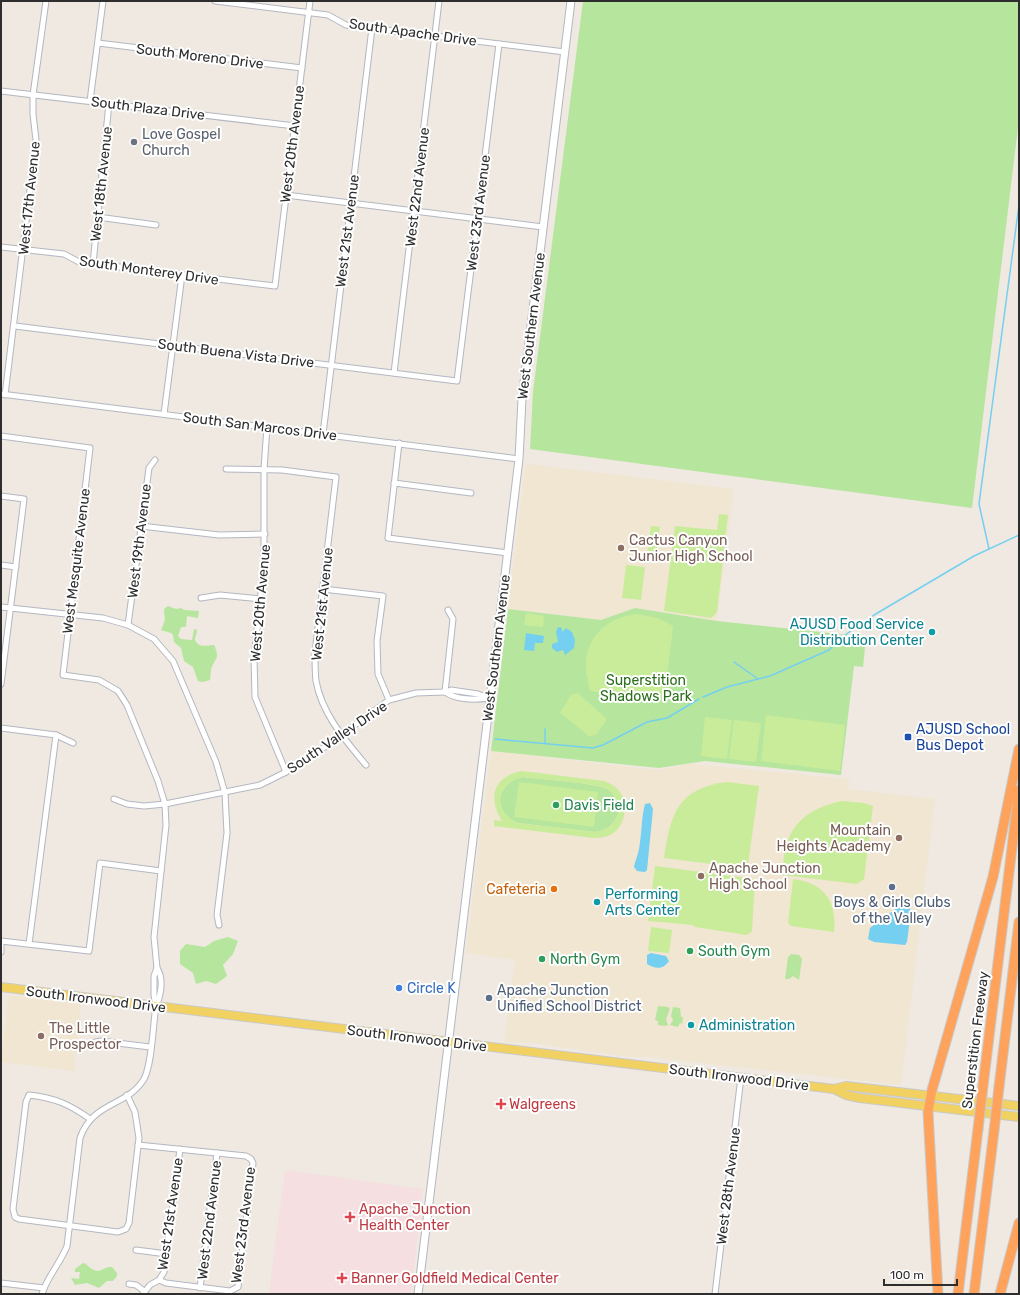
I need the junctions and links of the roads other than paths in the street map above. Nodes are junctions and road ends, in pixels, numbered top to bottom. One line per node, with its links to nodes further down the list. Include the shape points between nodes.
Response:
1 (46, 1): 15 (street, West 17th Avenue)
2 (103, 1): 10 (street)
3 (215, 1): 7 (street, South Apache Drive)
4 (310, 1): 7 (street, West 20th Avenue)
5 (439, 1): 9 (street, West 22nd Avenue)
6 (571, 1): 12 (main road, West Southern Avenue)
7 (309, 13): 8 (street, South Apache Drive, via 328,15 346,25); 13 (street, West 20th Avenue)
8 (372, 28): 9 (street, South Apache Drive); 20 (street, West 21st Avenue)
9 (435, 36): 11 (street, South Apache Drive); 21 (street, West 22nd Avenue)
10 (98, 43): 13 (street, South Moreno Drive); 16 (street)
11 (499, 44): 12 (street, South Apache Drive); 23 (street, West 23rd Avenue)
12 (565, 52): 25 (main road, West Southern Avenue)
13 (302, 68): 18 (street, West 20th Avenue)
14 (1, 91): 15 (street, South Plaza Drive)
15 (34, 95): 16 (street, South Plaza Drive); 27 (street, West 17th Avenue, via 36,140)
16 (90, 101): 17 (street, South Plaza Drive)
17 (109, 103): 18 (street, South Plaza Drive); 22 (street, West 18th Avenue)
18 (295, 126): 19 (street, West 20th Avenue)
19 (286, 195): 20 (street); 30 (street, West 20th Avenue)
20 (351, 203): 21 (street); 33 (street, West 21st Avenue)
21 (414, 211): 23 (street); 34 (street, West 22nd Avenue)
22 (98, 217): 24 (street); 28 (street, West 18th Avenue)
23 (478, 219): 25 (street); 35 (street, West 23rd Avenue)
24 (156, 225)
25 (543, 227): 42 (main road, West Southern Avenue, via 522,399)
26 (1, 247): 27 (street, South Monterey Drive)
27 (24, 250): 28 (street, South Monterey Drive, via 64,254 79,262); 31 (street, West 17th Avenue)
28 (93, 264): 29 (street, South Monterey Drive)
29 (182, 275): 30 (street, South Monterey Drive); 32 (street)
30 (274, 286)
31 (14, 326): 32 (street, South Buena Vista Drive); 36 (street, West 17th Avenue)
32 (173, 346): 33 (street, South Buena Vista Drive); 37 (street)
33 (331, 365): 34 (street, South Buena Vista Drive); 39 (street, West 21st Avenue)
34 (394, 372): 35 (street, South Buena Vista Drive)
35 (457, 381)
36 (3, 395): 37 (street, South San Marcos Drive)
37 (164, 414): 38 (street, South San Marcos Drive)
38 (267, 427): 39 (street, South San Marcos Drive); 45 (street, West 20th Avenue)
39 (323, 434): 41 (street, South San Marcos Drive)
40 (1, 436): 60 (street, West Mesquite Avenue, via 90,448)
41 (399, 443): 42 (street, South San Marcos Drive); 46 (street)
42 (519, 459): 51 (main road, West Southern Avenue)
43 (155, 460): 49 (street, West 19th Avenue, via 149,468)
44 (226, 469): 45 (street)
45 (264, 470): 50 (street, West 20th Avenue); 54 (street, West 21st Avenue, via 336,477)
46 (394, 483): 47 (street); 51 (street, via 388,538)
47 (471, 494)
48 (1, 496): 53 (street, via 24,499)
49 (141, 526): 50 (street, via 220,535); 61 (street, West 19th Avenue)
50 (265, 534): 56 (street, West 20th Avenue)
51 (508, 553): 65 (main road, West Southern Avenue)
52 (1, 565): 53 (street)
53 (16, 567): 58 (street)
54 (323, 589): 66 (street, via 383,596 377,641 378,674); 69 (street, West 21st Avenue, via 315,653 316,681 326,710)
55 (201, 598): 56 (street, via 220,594)
56 (261, 599): 73 (street, West 20th Avenue, via 254,658 255,697)
57 (1, 606): 58 (street)
58 (10, 608): 60 (street); 62 (street)
59 (448, 610): 64 (street, via 453,619)
60 (70, 615): 61 (street, via 103,618); 77 (street, West Mesquite Avenue, via 63,675 99,680 118,691 127,705)
61 (128, 625): 75 (street, via 154,638 173,661 216,762)
62 (3, 645): 63 (street)
63 (1, 684)
64 (445, 692): 65 (street, South Valley Drive, via 450,696 477,700); 66 (street, South Valley Drive, via 416,693)
65 (490, 698): 87 (main road, West Southern Avenue)
66 (389, 700): 69 (street, South Valley Drive)
67 (1, 728): 68 (street)
68 (56, 735): 70 (street); 82 (street)
69 (342, 736): 72 (street, West 21st Avenue); 73 (street, South Valley Drive)
70 (72, 743)
71 (1019, 748): 93 (highway, via 993,877)
72 (366, 765)
73 (286, 772): 75 (street, South Valley Drive, via 260,785)
74 (1019, 790): 115 (highway, Superstition Freeway, bridge)
75 (225, 793): 77 (street, South Valley Drive); 80 (street, via 227,833 217,915)
76 (114, 799): 77 (street, South Valley Drive, via 144,806)
77 (165, 804): 78 (street, via 166,825)
78 (161, 871): 82 (street, via 100,863 89,951); 86 (street, via 154,937 157,968 154,976)
79 (1019, 922): 116 (highway, Superstition Freeway, bridge)
80 (219, 924)
81 (1, 941): 82 (street)
82 (29, 944)
83 (1, 945): 84 (street)
84 (1, 952)
85 (1, 987): 86 (main road, South Ironwood Drive)
86 (156, 1006): 87 (main road, South Ironwood Drive); 89 (street)
87 (448, 1042): 90 (main road, South Ironwood Drive); 112 (main road, West Southern Avenue)
88 (91, 1043): 89 (street, via 101,1041)
89 (150, 1047): 92 (street, via 148,1068 144,1078)
90 (741, 1078): 91 (main road, South Ironwood Drive); 113 (street, West 28th Avenue)
91 (834, 1089): 93 (main road, South Ironwood Drive, via 846,1086); 94 (main road, South Ironwood Drive, via 860,1098)
92 (127, 1095): 97 (street, via 99,1110); 98 (street, via 135,1112)
93 (931, 1095): 94 (highway); 95 (main road, South Ironwood Drive)
94 (929, 1106): 96 (main road, South Ironwood Drive); 114 (highway)
95 (1019, 1106)
96 (1019, 1117)
97 (90, 1119): 102 (street, via 80,1138); 102 (street, via 66,1103 54,1099 29,1095 26,1102 14,1217 19,1220)
98 (138, 1145): 99 (street); 102 (street, via 129,1223 126,1229 118,1232)
99 (180, 1149): 100 (street); 104 (street, West 21st Avenue)
100 (217, 1153): 109 (street, West 22nd Avenue); 109 (street, West 23rd Avenue, via 246,1156 253,1163 238,1287 230,1291)
101 (1019, 1223): 117 (highway)
102 (70, 1226): 108 (street, via 67,1246)
103 (136, 1250): 104 (street)
104 (167, 1254): 105 (street, West 21st Avenue, via 164,1272)
105 (159, 1280): 109 (street); 110 (street, West 21st Avenue)
106 (1, 1283): 108 (street)
107 (129, 1284): 110 (street, via 136,1285)
108 (44, 1288): 111 (street)
109 (200, 1288)
110 (144, 1292)
111 (42, 1294)
112 (418, 1294)
113 (715, 1294)
114 (938, 1294)
115 (958, 1294)
116 (974, 1294)
117 (1000, 1294)

